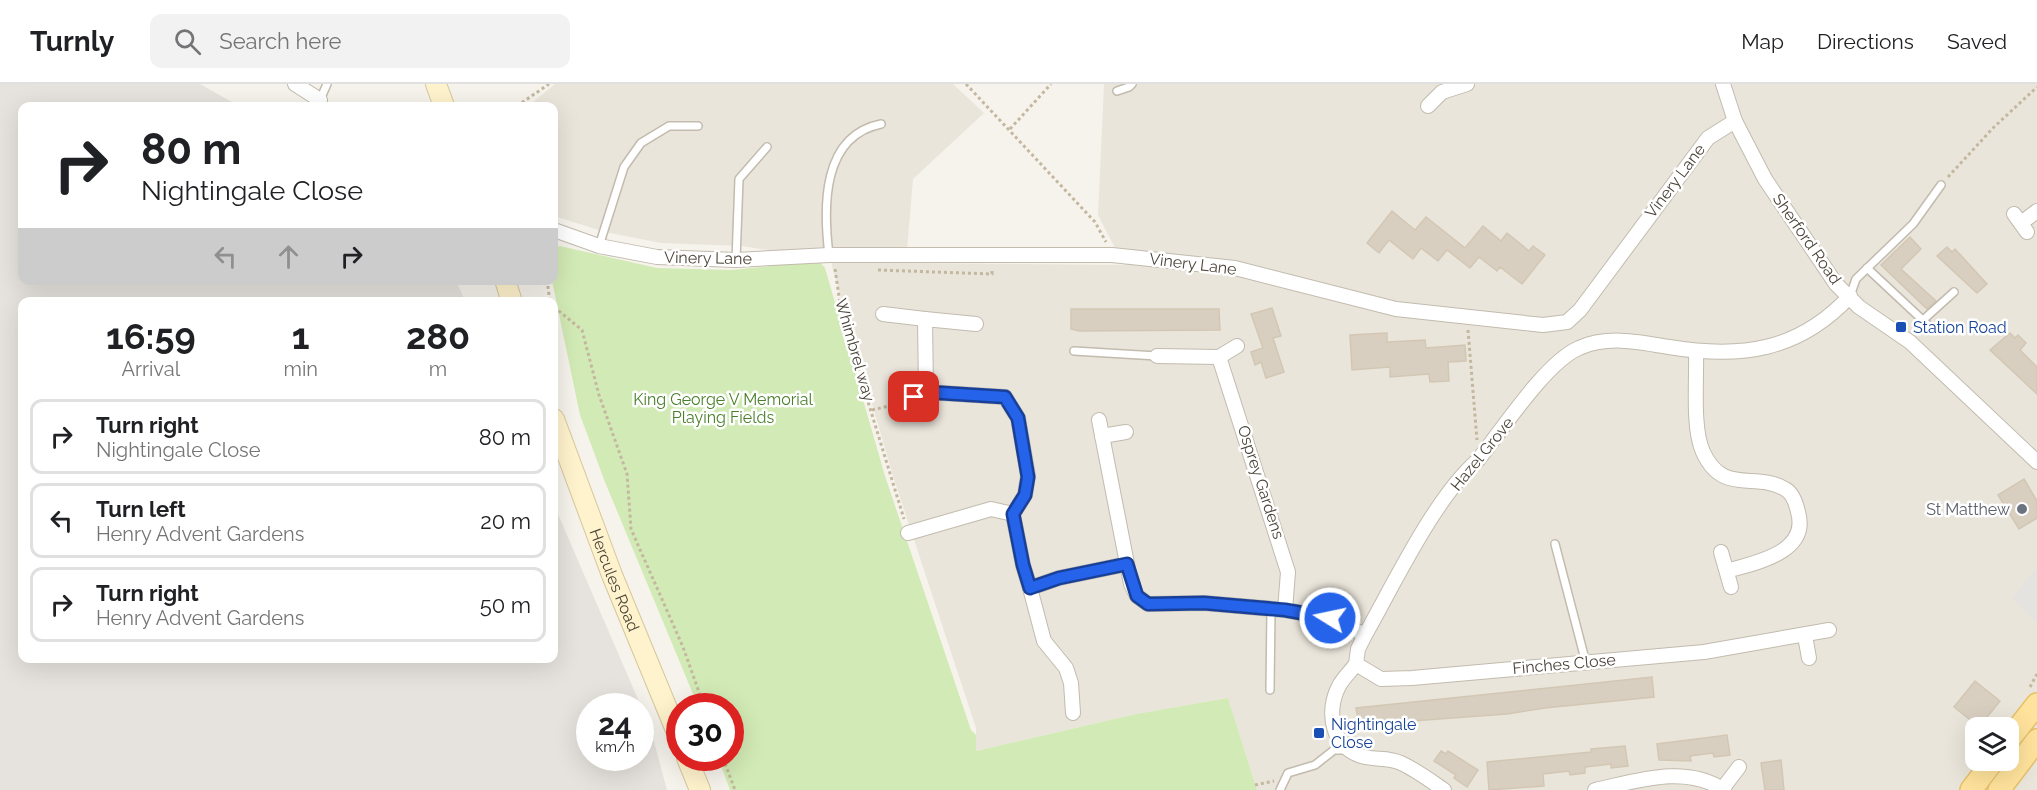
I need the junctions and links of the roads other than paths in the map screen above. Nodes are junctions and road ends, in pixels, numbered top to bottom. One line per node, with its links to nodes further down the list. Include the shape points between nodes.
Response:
1 (295, 84): 8 (street)
2 (327, 84): 8 (lane)
3 (436, 84): 9 (street)
4 (1132, 84): 7 (lane)
5 (1467, 84): 10 (street, via 1442,92)
6 (1728, 85): 11 (street, Sherford Road)
7 (1116, 91)
8 (320, 100)
9 (443, 102)
10 (1428, 106)
11 (1735, 120): 21 (street, Vinery Lane, via 1708,138 1580,310 1567,322 1543,325 1396,309 1235,268 1112,255); 24 (street, Sherford Road, via 1766,179 1836,284)
12 (882, 124): 21 (lane, via 864,128 844,144 828,187 825,226)
13 (698, 126): 19 (lane, via 669,126 641,143 624,167)
14 (767, 147): 20 (lane, via 739,179)
15 (1941, 185): 22 (lane, via 1913,224)
16 (2037, 211): 17 (street)
17 (2021, 223)
18 (558, 231): 19 (street, Vinery Lane)
19 (599, 246): 20 (street, Vinery Lane, via 657,257)
20 (736, 260): 21 (street, Vinery Lane)
21 (832, 260)
22 (1867, 268): 24 (lane, via 1856,279); 27 (lane)
23 (1954, 292): 27 (lane)
24 (1850, 296): 32 (street, via 1829,318 1802,336 1731,352); 41 (street, Sherford Road, via 1859,308 1910,342)
25 (883, 314): 26 (street)
26 (925, 319): 28 (street); 35 (street)
27 (1923, 320): 29 (lane)
28 (976, 324)
29 (1929, 326)
30 (1237, 346): 34 (street)
31 (1074, 351): 33 (lane)
32 (1696, 352): 47 (street, via 1703,452 1722,475 1736,481 1774,483 1788,490 1800,518 1793,541 1780,553); 52 (street, Hazel Grove, via 1634,341 1598,342 1577,348 1550,369 1478,460 1464,472 1425,530)
33 (1158, 356): 34 (street)
34 (1219, 357): 50 (street, Osprey Gardens, via 1288,572)
35 (926, 392): 36 (street); 42 (street, via 1005,397 1018,418 1028,477 1025,495)
36 (902, 402)
37 (1099, 420): 40 (street)
38 (558, 430): 59 (street, Hercules Road)
39 (1126, 432): 40 (street)
40 (1102, 436): 46 (street)
41 (2037, 462)
42 (1013, 514): 43 (street, via 991,509); 49 (street)
43 (908, 533)
44 (1555, 544): 55 (lane)
45 (1722, 552): 47 (street)
46 (1127, 564): 49 (street); 50 (street, via 1137,596 1148,604 1204,603)
47 (1727, 571): 48 (street)
48 (1731, 587)
49 (1030, 588): 60 (street, via 1044,641 1066,669 1071,683)
50 (1278, 610): 52 (street, via 1330,618); 57 (lane)
51 (1828, 630): 53 (street, Finches Close)
52 (1365, 635): 56 (street)
53 (1805, 636): 54 (street); 55 (street, Finches Close, via 1704,652)
54 (1809, 658)
55 (1586, 663): 56 (street, Finches Close, via 1381,679)
56 (1356, 664): 63 (street, via 1340,685 1332,705 1340,742)
57 (1270, 690)
58 (2037, 704): 61 (main road)
59 (666, 706)
60 (1073, 713)
61 (2019, 727)
62 (2037, 740): 73 (main road)
63 (1350, 750): 69 (lane, via 1334,750 1315,765 1288,773); 70 (street, via 1402,764)
64 (1739, 768): 67 (street)
65 (692, 771): 68 (street)
66 (1986, 771): 72 (main road)
67 (1723, 789): 71 (street, via 1686,776 1660,776)
68 (700, 790)
69 (1280, 790)
70 (1444, 790)
71 (1595, 790)
72 (1971, 790)
73 (1999, 790)

